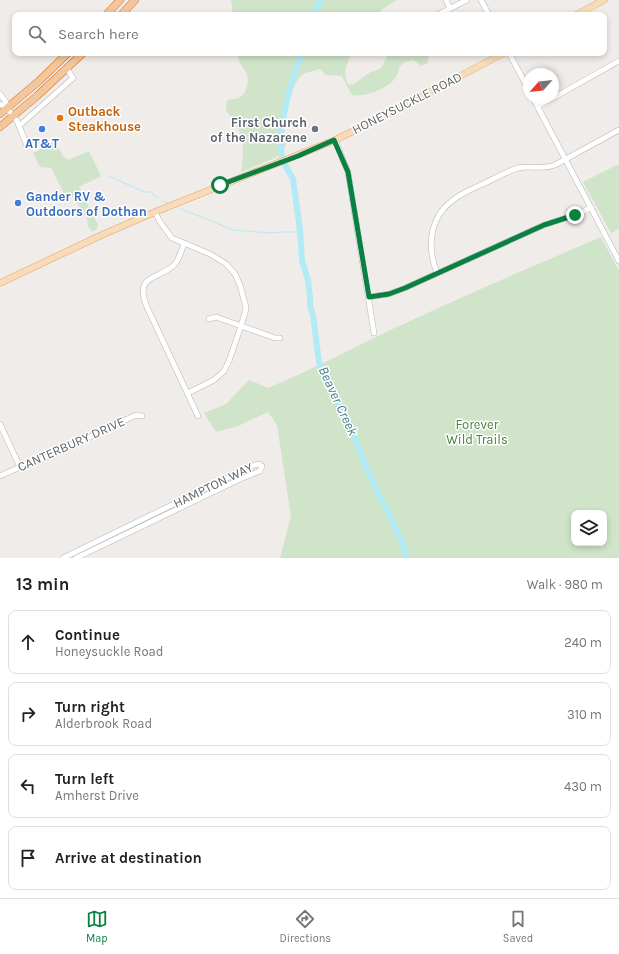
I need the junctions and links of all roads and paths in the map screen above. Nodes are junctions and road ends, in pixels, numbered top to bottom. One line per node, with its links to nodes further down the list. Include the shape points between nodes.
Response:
1 (120, 0): 10 (highway)
2 (130, 0): 8 (highway)
3 (135, 0): 8 (highway)
4 (446, 0): 9 (street)
5 (467, 0): 9 (street)
6 (481, 0): 13 (street)
7 (604, 0): 14 (main road)
8 (127, 8): 11 (highway)
9 (450, 8): 12 (street)
10 (109, 12)
11 (124, 12)
12 (443, 12)
13 (487, 12)
14 (582, 12)
15 (65, 56): 27 (highway)
16 (80, 56): 20 (highway)
17 (498, 56): 33 (main road, HONEYSUCKLE ROAD)
18 (511, 56): 21 (street)
19 (619, 61): 23 (street)
20 (67, 69): 29 (highway); 30 (street, via 73,78)
21 (523, 79)
22 (0, 94): 27 (street)
23 (559, 95)
24 (0, 104): 27 (street)
25 (542, 104): 26 (street)
26 (538, 106): 35 (street)
27 (7, 108): 28 (highway); 29 (street)
28 (0, 114)
29 (13, 116): 30 (street); 31 (highway)
30 (19, 126): 34 (street)
31 (0, 127)
32 (619, 130): 35 (street)
33 (334, 140): 37 (main road, HONEYSUCKLE ROAD); 42 (street, via 348,172)
34 (26, 143)
35 (566, 160): 36 (street); 40 (street, via 545,168 528,167 514,170 463,193 447,205 435,222 431,239 431,252)
36 (592, 207): 39 (street); 40 (street, via 544,225)
37 (155, 212): 38 (street, via 169,235); 41 (main road, HONEYSUCKLE ROAD)
38 (184, 244): 44 (street, via 219,259 235,274 246,307); 47 (street, via 176,264 153,276 144,286 143,295)
39 (619, 261)
40 (437, 274): 42 (street, via 397,291)
41 (0, 283)
42 (369, 297): 45 (street)
43 (209, 319): 44 (street, via 216,317)
44 (241, 326): 46 (street); 47 (street, via 229,361 221,374)
45 (374, 333)
46 (280, 338)
47 (188, 393): 49 (street)
48 (142, 416): 51 (street, CANTERBURY DRIVE, via 136,415 52,455)
49 (198, 416)
50 (0, 424): 51 (street)
51 (20, 467): 52 (street, CANTERBURY DRIVE)
52 (0, 476)
53 (63, 558): 54 (street, HAMPTON WAY, via 254,465 262,466 260,471)
54 (76, 558)

